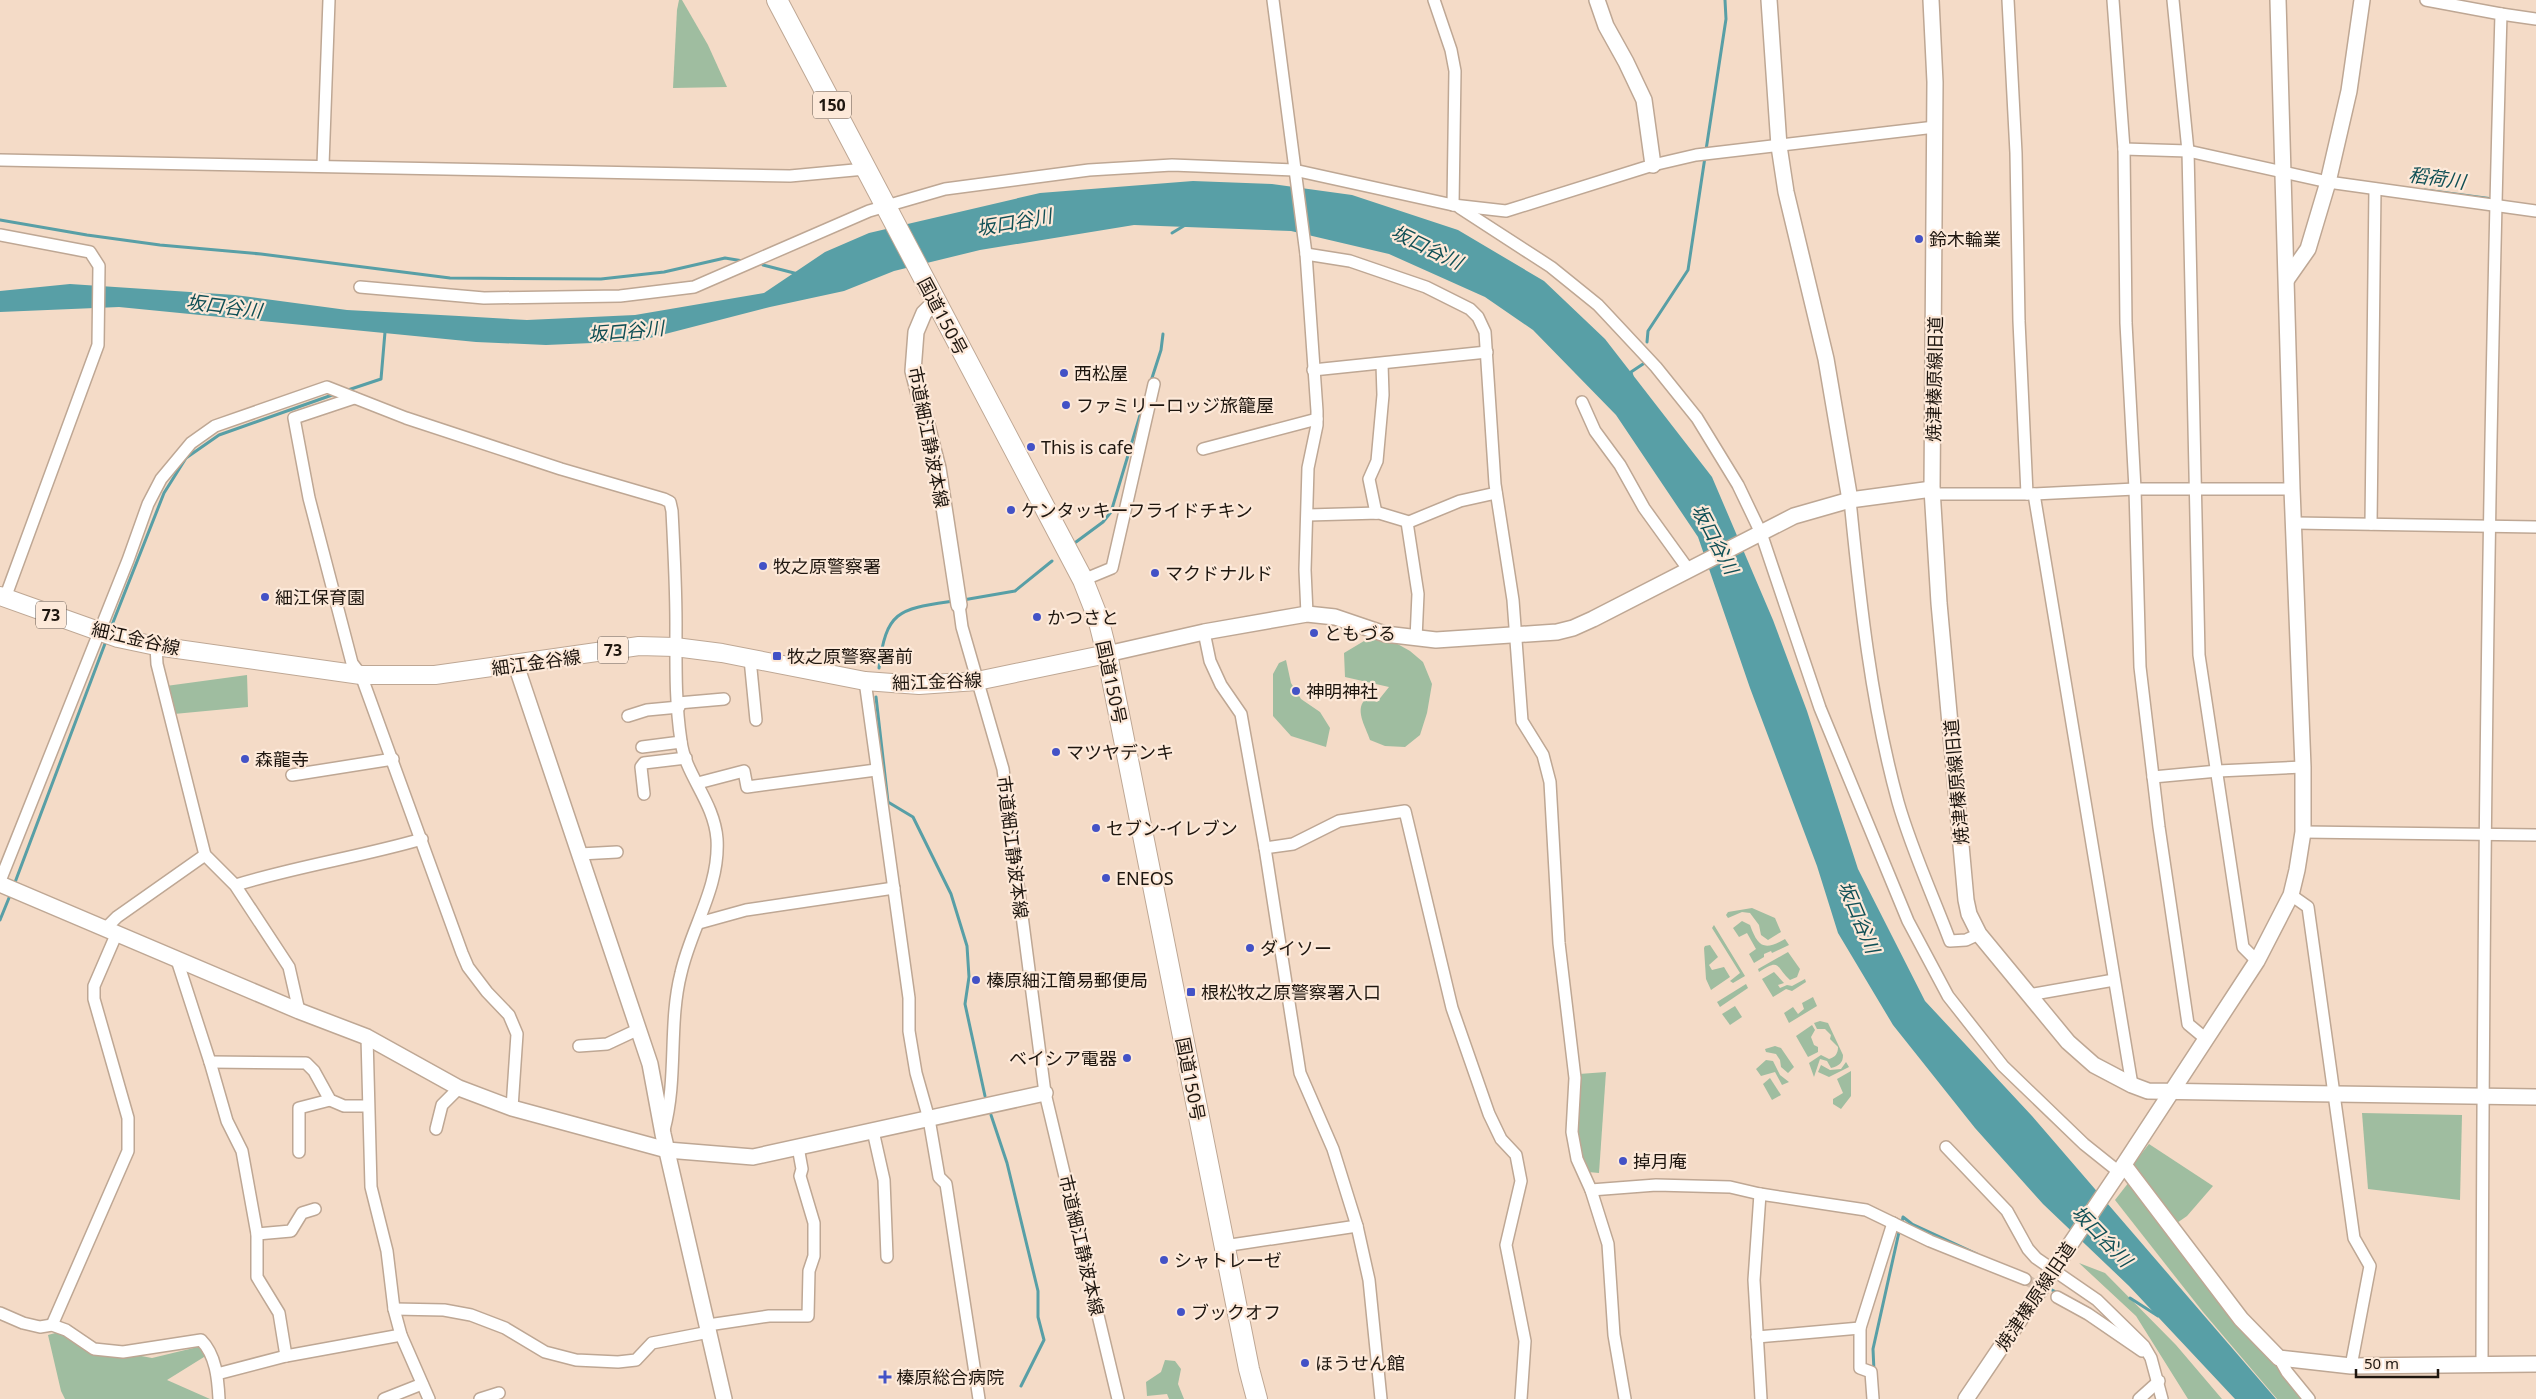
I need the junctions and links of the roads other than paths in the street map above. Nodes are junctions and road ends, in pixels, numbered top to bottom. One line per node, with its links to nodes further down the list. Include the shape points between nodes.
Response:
1 (329, 0): 21 (street)
2 (777, 0): 23 (highway, 国道150号 / 150)
3 (1272, 0): 25 (street)
4 (1434, 0): 28 (street, via 1455,72)
5 (1597, 0): 22 (street, via 1606,26 1644,100)
6 (1769, 0): 17 (street)
7 (1931, 0): 16 (street, 焼津榛原線旧道)
8 (2008, 0): 50 (street, via 2016,153 2019,321)
9 (2113, 0): 18 (street)
10 (2173, 0): 19 (street)
11 (2278, 0): 24 (street)
12 (2362, 0): 26 (street, via 2350,91)
13 (2426, 0): 14 (street)
14 (2501, 14): 15 (street); 29 (street)
15 (2536, 19)
16 (1935, 127): 17 (street); 48 (street, 焼津榛原線旧道)
17 (1779, 146): 22 (street, via 1713,152); 51 (street, via 1792,220 1826,359)
18 (2124, 149): 19 (street); 45 (street, via 2126,323)
19 (2188, 151): 24 (street); 46 (street)
20 (0, 160): 21 (street)
21 (324, 165): 23 (street, via 790,176)
22 (1653, 165): 28 (street, via 1506,211)
23 (865, 170): 30 (highway, 国道150号 / 150)
24 (2282, 172): 26 (street); 34 (street)
25 (1295, 173): 28 (street); 30 (street, via 1172,165 1089,170 945,189); 33 (street)
26 (2328, 182): 27 (street); 34 (street, via 2308,249)
27 (2375, 189): 29 (street); 56 (street)
28 (1453, 205): 59 (street, via 1551,267 1598,305 1697,418 1738,485)
29 (2496, 205): 31 (street); 57 (street)
30 (886, 208): 35 (street, via 869,211 694,287 620,296 484,298); 36 (highway, 国道150号 / 150)
31 (2536, 211)
32 (0, 235): 62 (street, via 90,252 99,266 98,345)
33 (1306, 254): 37 (street, via 1340,258 1392,274 1470,309 1481,322); 39 (street)
34 (2287, 279): 47 (street)
35 (360, 287)
36 (935, 302): 61 (highway, 国道150号 / 150); 63 (street, 市道細江静波本線, via 924,313 916,332 913,371 938,468)
37 (1487, 352): 38 (street); 49 (street)
38 (1382, 364): 39 (street); 52 (street, via 1383,394 1377,461 1369,479)
39 (1313, 370): 43 (street)
40 (1154, 384): 61 (street, via 1112,568)
41 (352, 397): 67 (street, via 327,387 215,426 191,443 161,478 148,504); 70 (street, via 406,418 670,502); 74 (street, via 294,418 321,551 352,663)
42 (1582, 402): 60 (street, via 1595,431 1620,465 1644,508)
43 (1317, 418): 44 (street); 53 (street, via 1308,468)
44 (1204, 449)
45 (2135, 489): 46 (street); 50 (street); 89 (street, via 2140,667)
46 (2194, 489): 47 (street); 87 (street, via 2199,655)
47 (2292, 489): 55 (street)
48 (1932, 492): 50 (street); 51 (street); 106 (street, 焼津榛原線旧道, via 1966,900)
49 (1496, 493): 54 (street, via 1460,501); 66 (street, via 1507,550)
50 (2030, 494): 109 (street)
51 (1850, 500): 59 (street, via 1794,516); 106 (street, via 1867,643 1885,749 1899,804 1950,941 1966,940)
52 (1376, 513): 53 (street); 54 (street)
53 (1308, 515): 64 (street, via 1304,570)
54 (1407, 522): 68 (street, via 1418,594)
55 (2295, 523): 56 (street); 85 (street)
56 (2371, 524): 57 (street)
57 (2490, 526): 58 (street); 93 (street)
58 (2536, 527)
59 (1761, 533): 60 (street); 135 (street, via 1820,708 1908,921 1948,996 2003,1066)
60 (1691, 568): 66 (street, via 1573,628)
61 (1083, 580): 71 (highway, 国道150号 / 150, via 1098,618)
62 (3, 597): 67 (main road, 細江金谷線 / 73)
63 (959, 601): 76 (street, 市道細江静波本線, via 962,627)
64 (1307, 614): 65 (street); 68 (street, via 1335,617 1385,634)
65 (1204, 632): 71 (street); 96 (street, via 1210,661 1221,685 1241,714)
66 (1516, 634): 68 (street); 136 (street, via 1522,721 1543,755 1550,782 1559,943 1575,1078 1572,1132 1577,1159)
67 (106, 635): 69 (main road, 細江金谷線 / 73); 101 (street)
68 (1416, 640)
69 (156, 646): 74 (main road, 細江金谷線 / 73); 99 (street, via 157,664)
70 (675, 647): 72 (main road, 細江金谷線 / 73); 73 (main road, 細江金谷線 / 73, via 639,646); 78 (street)
71 (1107, 654): 76 (main road, 細江金谷線 / 73); 142 (highway, 国道150号 / 150)
72 (750, 659): 75 (main road, 細江金谷線 / 73); 80 (street)
73 (516, 665): 74 (main road, 細江金谷線 / 73, via 435,675); 98 (street)
74 (361, 675): 84 (street)
75 (865, 681): 76 (main road, 細江金谷線 / 73, via 919,685); 86 (street)
76 (977, 681): 121 (street, 市道細江静波本線, via 1003,769)
77 (724, 700): 78 (street)
78 (678, 705): 79 (street); 81 (street)
79 (628, 716)
80 (756, 720)
81 (681, 742): 82 (street); 83 (street)
82 (642, 747)
83 (686, 758): 90 (street); 91 (street, via 644,763 641,767)
84 (393, 759): 88 (street); 95 (street)
85 (2303, 767): 87 (street); 92 (street)
86 (876, 770): 90 (street, via 747,787 744,771); 102 (street)
87 (2218, 771): 89 (street); 108 (street, via 2243,948)
88 (292, 775)
89 (2153, 777): 114 (street, via 2188,1024)
90 (698, 783): 104 (street, via 710,806 717,839 715,874)
91 (644, 794)
92 (2303, 832): 93 (street); 103 (street)
93 (2486, 835): 94 (street); 122 (street)
94 (2536, 835)
95 (422, 839): 100 (street); 126 (street, via 468,967 509,1015 517,1034)
96 (1265, 848): 140 (street, via 1300,1073 1333,1149); 173 (street, via 1294,844 1339,821 1406,811 1452,1008 1489,1114 1501,1139 1516,1155 1520,1181 1506,1244 1525,1341)
97 (617, 852): 98 (street)
98 (580, 854): 112 (street)
99 (205, 855): 100 (street); 105 (street, via 117,917)
100 (236, 885): 111 (street, via 289,967)
101 (6, 886): 105 (street)
102 (894, 888): 104 (street, via 746,910); 127 (street, via 909,998 909,1031)
103 (2291, 895): 108 (street); 120 (street, via 2308,907)
104 (699, 923): 130 (street, via 681,972 676,1000 671,1105)
105 (110, 932): 107 (street); 149 (street, via 94,986 94,999 128,1118 128,1151)
106 (1979, 934): 110 (street, 焼津榛原線旧道)
107 (177, 960): 111 (street); 116 (street)
108 (2257, 961): 114 (street)
109 (2114, 980): 110 (street); 117 (street)
110 (2028, 994): 117 (street, 焼津榛原線旧道, via 2080,1054)
111 (299, 1011): 113 (street)
112 (639, 1029): 115 (street, via 607,1044); 130 (street, via 650,1064)
113 (366, 1037): 118 (street); 125 (street)
114 (2206, 1039): 119 (street)
115 (579, 1046)
116 (210, 1062): 124 (street, via 306,1063 314,1070); 141 (street, via 227,1121 242,1151)
117 (2132, 1085): 119 (street, 焼津榛原線旧道, via 2148,1091)
118 (459, 1088): 126 (street); 128 (street, via 442,1105)
119 (2172, 1091): 120 (street); 135 (street, 焼津榛原線旧道)
120 (2335, 1092): 122 (street); 159 (street, via 2354,1238 2370,1266)
121 (1046, 1094): 127 (street); 170 (street, 市道細江静波本線)
122 (2482, 1096): 123 (street); 158 (street)
123 (2536, 1098)
124 (330, 1100): 125 (street, via 344,1106); 134 (street, via 299,1108)
125 (367, 1106): 147 (street, via 371,1187 387,1251)
126 (512, 1108): 133 (street)
127 (929, 1119): 129 (street); 169 (street, via 939,1177 946,1184)
128 (436, 1129)
129 (873, 1131): 131 (street); 143 (street, via 884,1180)
130 (663, 1134): 133 (street)
131 (798, 1147): 133 (street, via 753,1157); 151 (street, via 800,1176 814,1223 808,1316 769,1316)
132 (1946, 1147): 144 (street, via 2007,1210 2028,1249)
133 (666, 1150): 151 (street)
134 (299, 1152)
135 (2119, 1173): 144 (street, 焼津榛原線旧道); 156 (street, via 2241,1319)
136 (1591, 1190): 137 (street, via 1656,1185 1730,1187); 174 (street, via 1608,1244 1614,1335)
137 (1760, 1194): 139 (street, via 1866,1210); 153 (street, via 1754,1280)
138 (315, 1208): 141 (street, via 302,1213 291,1231)
139 (1893, 1223): 145 (street); 150 (street)
140 (1357, 1226): 142 (street); 172 (street, via 1369,1280)
141 (257, 1234): 154 (street, via 257,1276 280,1313)
142 (1224, 1246): 171 (highway, 国道150号 / 150)
143 (887, 1257)
144 (2053, 1271): 155 (street, via 2110,1311 2144,1346); 177 (street, 焼津榛原線旧道)
145 (2025, 1279)
146 (2057, 1297): 155 (street, via 2088,1314)
147 (394, 1309): 151 (street, via 444,1310 471,1315 505,1328 544,1352 576,1360 636,1360 652,1344); 152 (street)
148 (0, 1313): 149 (street, via 40,1327)
149 (52, 1325): 160 (street, via 66,1330 94,1349 124,1352 201,1340)
150 (1860, 1328): 153 (street); 176 (street, via 1860,1368 1871,1372)
151 (709, 1329): 168 (street)
152 (401, 1335): 154 (street); 162 (street)
153 (1757, 1337): 175 (street)
154 (286, 1356): 160 (street)
155 (2151, 1358): 161 (street)
156 (2280, 1358): 159 (street); 180 (street)
157 (2536, 1364): 158 (street)
158 (2482, 1365): 159 (street)
159 (2351, 1366)
160 (217, 1374): 164 (street)
161 (2159, 1381): 178 (street); 179 (street)
162 (422, 1384): 165 (street); 166 (street)
163 (500, 1393): 167 (street)
164 (219, 1399)
165 (384, 1399)
166 (429, 1399)
167 (480, 1399)
168 (724, 1399)
169 (979, 1399)
170 (1118, 1399)
171 (1257, 1399)
172 (1381, 1399)
173 (1521, 1399)
174 (1625, 1399)
175 (1761, 1399)
176 (1873, 1399)
177 (1966, 1399)
178 (2139, 1399)
179 (2162, 1399)
180 (2309, 1399)

